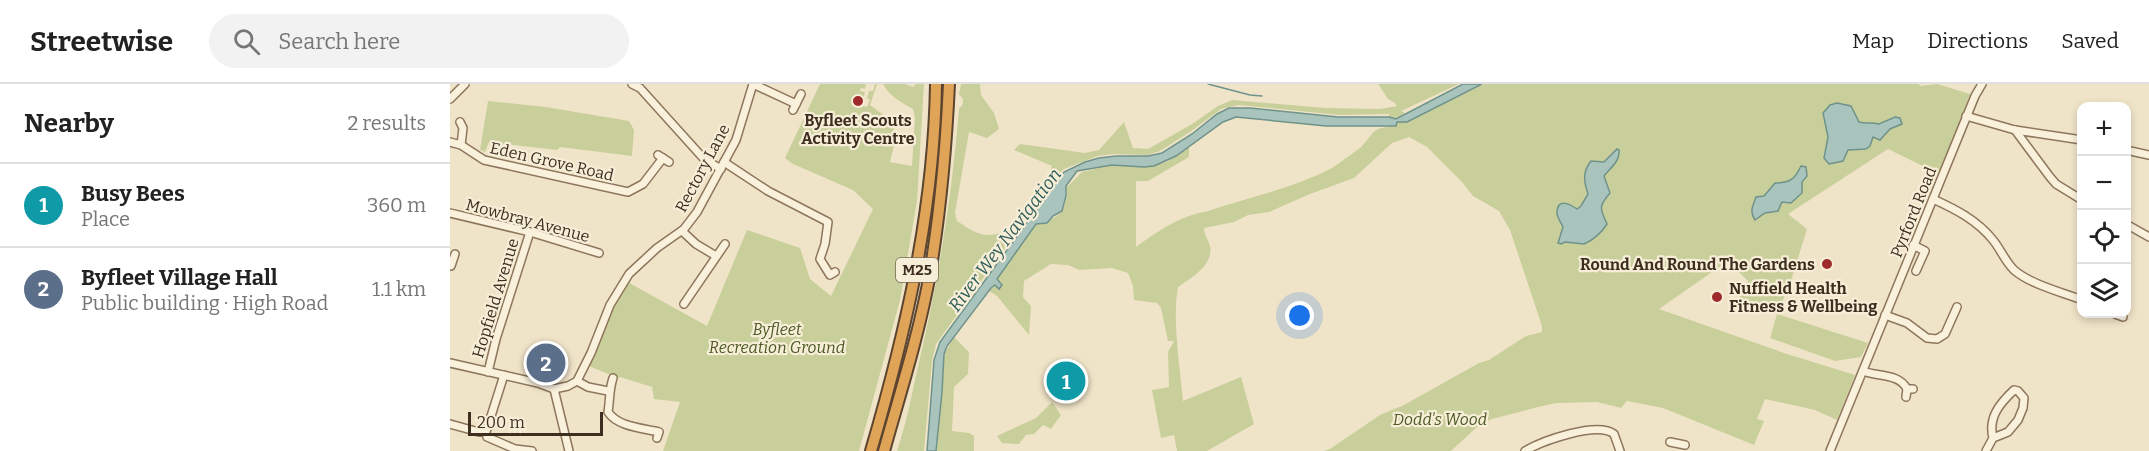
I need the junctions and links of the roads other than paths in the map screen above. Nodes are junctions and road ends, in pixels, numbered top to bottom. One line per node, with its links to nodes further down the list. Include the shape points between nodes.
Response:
1 (465, 84): 8 (street)
2 (632, 84): 18 (street, via 640,88 704,159)
3 (753, 84): 7 (street, via 794,107); 18 (street, Rectory Lane)
4 (936, 84): 51 (highway, M25, via 932,157 916,274)
5 (949, 84): 52 (highway, M25, via 945,159 928,279)
6 (1982, 84): 9 (street, Pyrford Road)
7 (801, 94)
8 (450, 99)
9 (1966, 116): 11 (street); 20 (street, Pyrford Road)
10 (460, 122): 14 (street)
11 (2015, 130): 12 (street); 19 (street, via 2056,184)
12 (2077, 139)
13 (450, 141): 14 (street, Eden Grove Road)
14 (461, 145): 17 (street, Eden Grove Road, via 484,160 627,192 643,184)
15 (2131, 151): 16 (street)
16 (2149, 156)
17 (663, 159)
18 (723, 166): 23 (street, Rectory Lane); 31 (street, via 828,222 820,259)
19 (2077, 197)
20 (1933, 199): 27 (street, Pyrford Road); 32 (street, via 1976,223 2021,275)
21 (450, 213): 24 (street, Mowbray Avenue)
22 (2131, 226): 25 (street)
23 (682, 231): 29 (street); 41 (street, Rectory Lane, via 646,256 620,285)
24 (530, 232): 28 (street, Mowbray Avenue); 38 (street, Hopfield Avenue)
25 (2149, 237)
26 (725, 244): 29 (street)
27 (1913, 245): 30 (street, via 1925,250); 35 (street, Pyrford Road)
28 (598, 253)
29 (716, 256): 33 (street)
30 (1916, 272)
31 (831, 274)
32 (2077, 298)
33 (684, 304)
34 (1956, 304): 35 (street, via 1945,334 1937,339 1927,338 1907,323)
35 (1886, 315): 37 (street, Pyrford Road)
36 (450, 363): 38 (street)
37 (1863, 371): 44 (street, via 1903,384 1910,389); 55 (street, Pyrford Road)
38 (488, 372): 39 (street)
39 (504, 375): 42 (street); 45 (street, via 486,432)
40 (613, 378): 43 (street)
41 (577, 381): 42 (street); 43 (street)
42 (554, 389): 50 (street)
43 (608, 391): 47 (street, via 610,416 659,432)
44 (1906, 398)
45 (450, 424)
46 (487, 436): 49 (street, via 510,447)
47 (657, 438)
48 (1994, 438): 48 (street, via 1991,423 1996,411 2003,400 2018,391 2024,398 2018,420 2008,432); 56 (street)
49 (532, 451)
50 (569, 451)
51 (871, 451)
52 (884, 451)
53 (1525, 451): 54 (street, via 1556,437 1605,430 1614,434)
54 (1620, 451)
55 (1830, 451)
56 (1986, 451)

